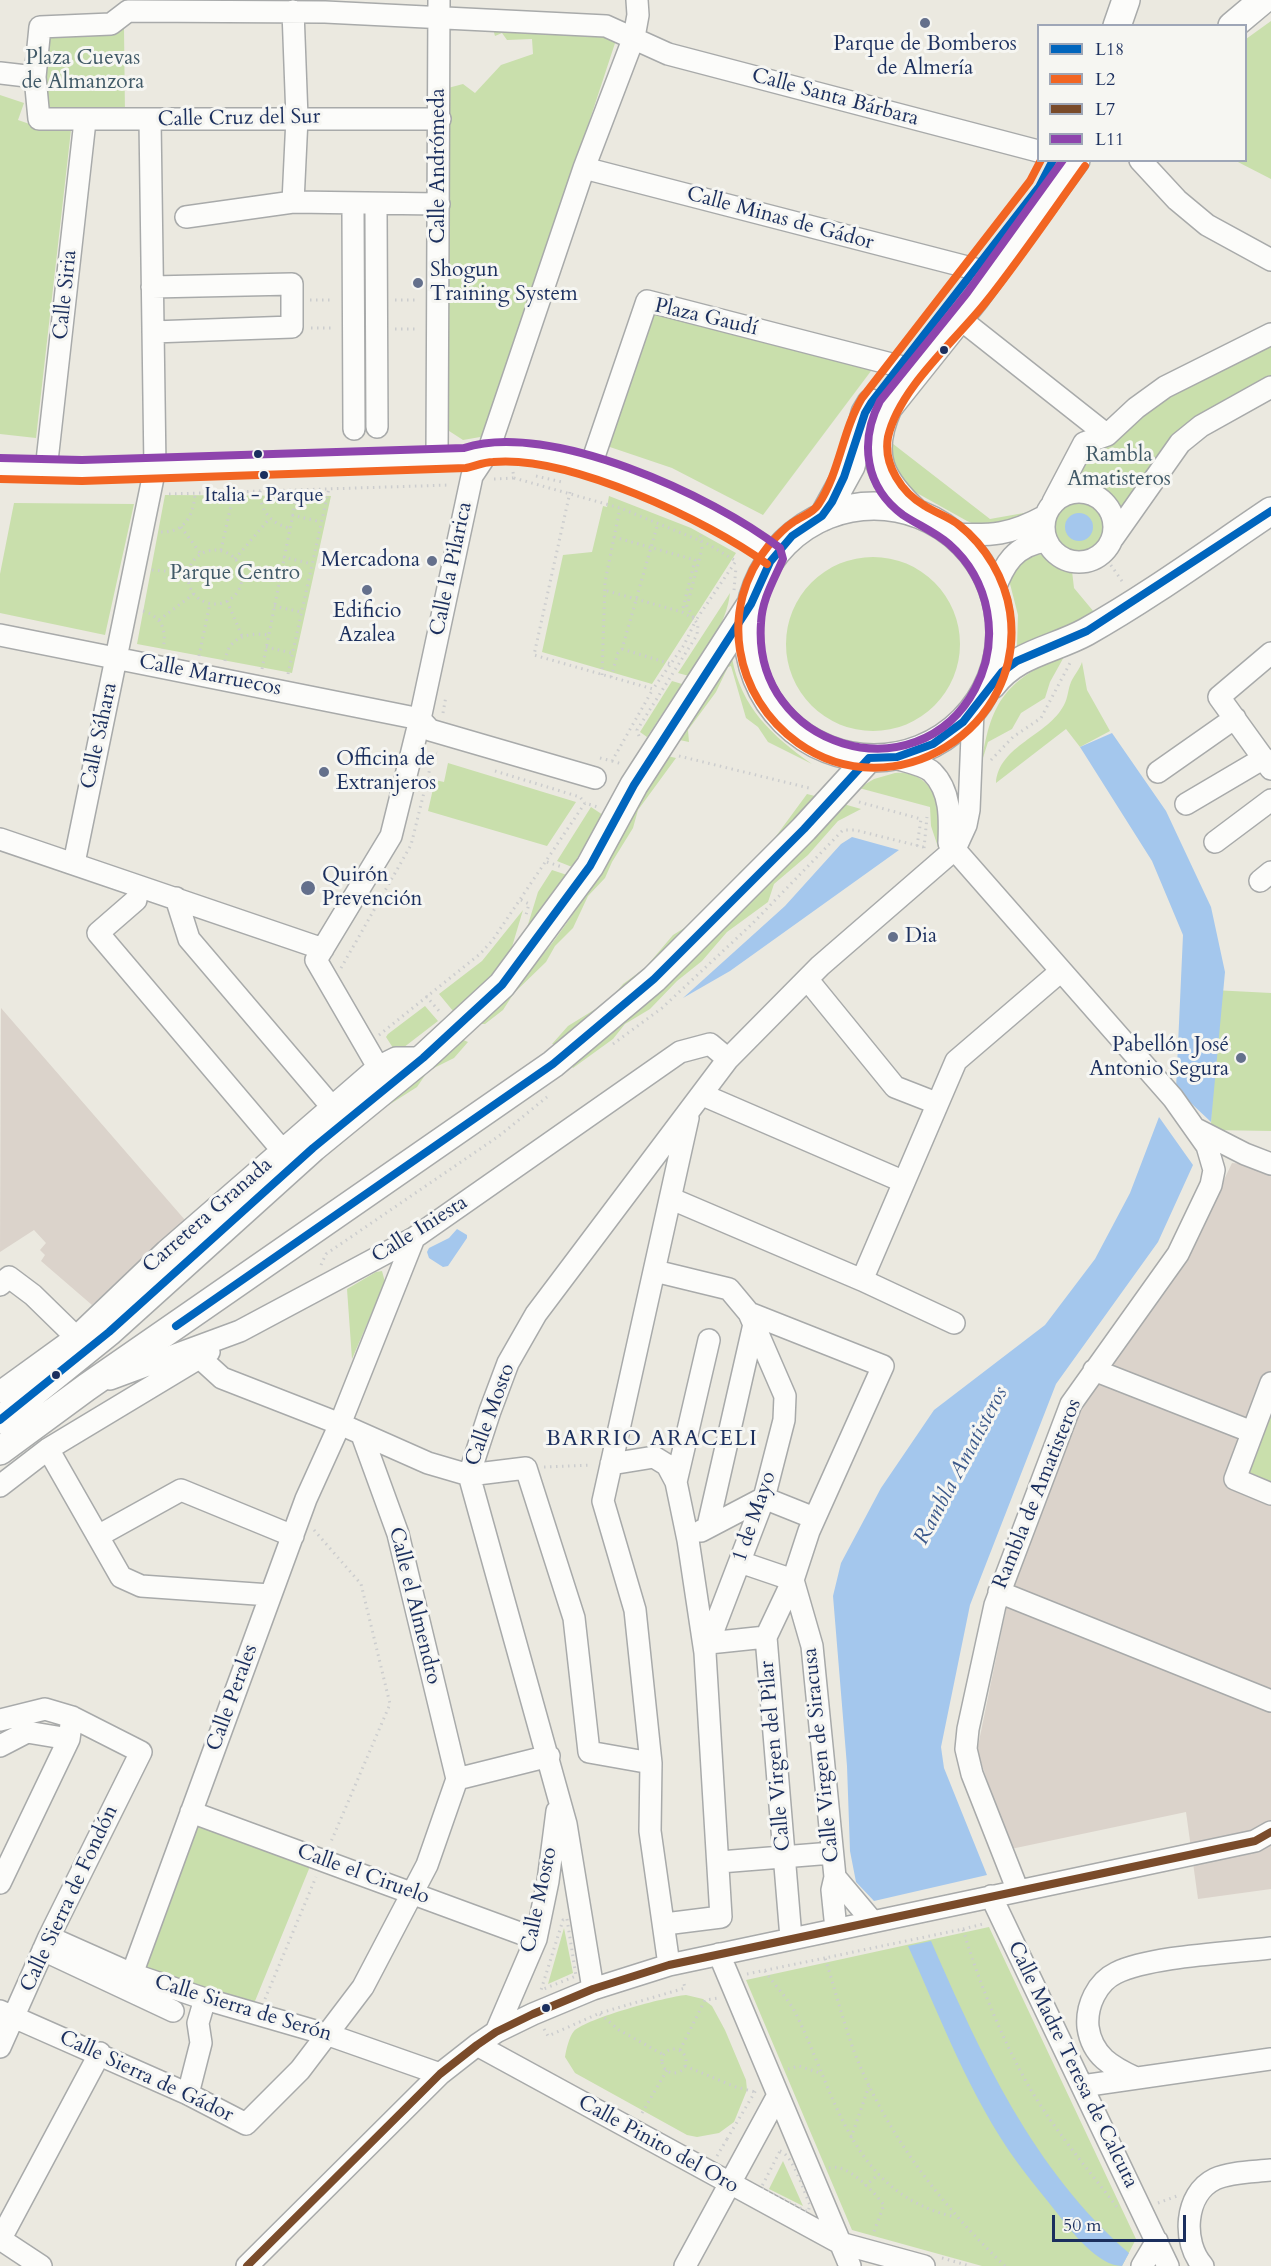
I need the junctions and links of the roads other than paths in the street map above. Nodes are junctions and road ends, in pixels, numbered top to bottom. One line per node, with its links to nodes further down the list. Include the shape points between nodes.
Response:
1 (637, 0): 12 (street, Calle la Pilarica)
2 (1126, 0): 9 (main road)
3 (1144, 0): 10 (main road)
4 (1263, 0): 11 (main road)
5 (128, 5): 6 (street, Calle Santa Bárbara); 14 (street, via 111,24 40,27)
6 (207, 6): 8 (street, Calle Santa Bárbara)
7 (440, 9): 8 (street, Calle Santa Bárbara); 12 (street, Calle Santa Bárbara, via 606,26); 16 (street, Calle Andrómeda)
8 (293, 11): 15 (street)
9 (1118, 24)
10 (1137, 24)
11 (1234, 24)
12 (634, 38): 19 (street, Calle Santa Bárbara, via 668,54); 23 (street, Calle la Pilarica)
13 (0, 73): 14 (street)
14 (35, 77): 18 (street, Calle Cruz del Sur, via 39,119)
15 (297, 118): 16 (street, Calle Cruz del Sur); 17 (street, Calle Cruz del Sur); 24 (street)
16 (440, 119): 25 (street, Calle Andrómeda)
17 (150, 120): 18 (street, Calle Cruz del Sur); 31 (street, Calle Sáhara)
18 (86, 121): 51 (street, Calle Siria)
19 (1037, 151)
20 (1052, 162): 30 (main road, via 1039,187)
21 (1075, 162): 34 (main road)
22 (1142, 162): 29 (street, via 1207,225)
23 (584, 168): 30 (street, Calle Minas de Gádor); 46 (street, Calle la Pilarica)
24 (293, 202): 25 (street); 28 (street)
25 (439, 204): 49 (street, Calle Andrómeda)
26 (353, 211): 32 (street)
27 (376, 211): 33 (street)
28 (186, 217)
29 (1271, 260)
30 (975, 269): 41 (main road)
31 (152, 287): 38 (street, Calle Sáhara); 38 (street, via 291,284 292,327)
32 (354, 300): 33 (street); 36 (street)
33 (376, 300): 37 (street)
34 (959, 318): 45 (street); 54 (main road, via 888,408 878,435 879,463 886,480)
35 (1271, 320): 40 (street, via 1208,350)
36 (354, 328): 37 (street); 44 (street)
37 (376, 329): 43 (street)
38 (153, 332): 48 (street, Calle Sáhara)
39 (1271, 334): 40 (street)
40 (1208, 365): 45 (street, via 1148,399)
41 (899, 366): 50 (street, Plaza Gaudí, via 647,300); 55 (main road, via 865,413 848,472)
42 (1271, 387): 57 (street, via 1201,426 1180,443)
43 (377, 427)
44 (354, 429)
45 (1107, 435): 52 (street, via 1081,446)
46 (488, 452): 49 (street); 50 (street, via 519,452); 67 (street, Calle la Pilarica, via 472,476)
47 (0, 468): 51 (street)
48 (155, 468): 49 (street); 51 (street); 64 (street, Calle Sáhara)
49 (434, 468)
50 (590, 468): 59 (street, via 697,510 739,531)
51 (46, 470)
52 (1049, 509): 56 (street, via 1010,533); 57 (street, via 1072,492 1082,491 1101,499 1113,517); 58 (street, via 1043,531)
53 (1271, 511): 65 (main road, via 1086,631 1017,661 1002,672)
54 (917, 514): 55 (main road, via 870,506); 56 (main road)
55 (823, 517): 59 (main road, via 800,530)
56 (953, 534): 60 (main road, via 982,566)
57 (1113, 538): 58 (street, via 1100,555 1081,562 1060,557)
58 (1046, 541): 60 (street, via 1030,544 1012,556)
59 (773, 556): 61 (main road)
60 (994, 591): 65 (main road, via 1001,638 994,675)
61 (751, 604): 68 (main road, via 748,627 752,664 778,714 823,748); 83 (main road, Carretera Granada, via 634,785 590,866 549,924 502,986)
62 (0, 635): 64 (street, Calle Marruecos)
63 (1271, 653): 66 (street, via 1219,698)
64 (118, 658): 67 (street, Calle Marruecos); 77 (street, Calle Sáhara)
65 (979, 703): 68 (main road, via 949,734 933,744); 76 (street, via 969,810)
66 (1235, 718): 69 (street); 70 (street)
67 (420, 719): 71 (street, via 430,730); 80 (street, Calle la Pilarica, via 391,836)
68 (880, 758): 76 (street, via 931,771 950,810 950,843); 109 (main road, via 654,979 553,1064)
69 (1267, 764): 73 (street)
70 (1158, 772)
71 (594, 778)
72 (1271, 800): 75 (street)
73 (1186, 804)
74 (0, 838): 77 (street)
75 (1215, 842)
76 (955, 849): 81 (street, Rambla de Amatisteros); 82 (street, Calle Mosto)
77 (74, 863): 78 (street)
78 (176, 898): 80 (street); 88 (street, via 189,939)
79 (136, 900): 91 (street, via 98,933)
80 (320, 954): 85 (street)
81 (1061, 971): 87 (street, via 956,1061); 90 (street, Rambla de Amatisteros)
82 (807, 979): 84 (street, Calle Mosto); 87 (street, via 895,1088)
83 (423, 1058): 85 (street, Carretera Granada, via 396,1058); 104 (main road, Carretera Granada)
84 (728, 1059): 86 (street, Calle Mosto); 97 (street, Calle Iniesta, via 710,1044 680,1052)
85 (378, 1067): 88 (street, Carretera Granada)
86 (703, 1095): 89 (street, Calle Mosto); 94 (street)
87 (936, 1102): 94 (street)
88 (332, 1107): 91 (street, Carretera Granada)
89 (689, 1114): 96 (street); 118 (street, Calle Mosto, via 536,1314 508,1363)
90 (1195, 1128): 92 (street); 95 (street, Rambla de Amatisteros, via 1210,1155)
91 (282, 1150): 104 (street, Carretera Granada)
92 (1245, 1154): 93 (street); 95 (street, via 1229,1162)
93 (1271, 1164)
94 (902, 1181): 99 (street)
95 (1212, 1181): 107 (street, Rambla de Amatisteros, via 1178,1254)
96 (672, 1199): 98 (street); 99 (street)
97 (414, 1238): 103 (street, Calle Iniesta); 112 (street, Calle Perales)
98 (655, 1271): 101 (street, via 729,1289); 117 (street)
99 (862, 1280): 102 (street)
100 (0, 1285): 104 (street, via 9,1277)
101 (751, 1318): 122 (street, 1 de Mayo, via 785,1396 784,1420); 123 (street, via 883,1366); 124 (street)
102 (954, 1323)
103 (240, 1331): 106 (street); 109 (street, Calle Iniesta)
104 (90, 1332): 110 (street, Carretera Granada); 111 (main road, Carretera Granada)
105 (709, 1340): 119 (street)
106 (200, 1358): 112 (street, via 222,1378); 115 (street)
107 (1094, 1370): 113 (street); 130 (street, Rambla de Amatisteros, via 1071,1404)
108 (1271, 1383): 113 (street)
109 (87, 1387): 116 (main road)
110 (0, 1392)
111 (0, 1420)
112 (340, 1424): 114 (street); 126 (street, Calle Perales)
113 (1252, 1432): 121 (street, via 1235,1479)
114 (362, 1435): 118 (street, via 428,1463); 141 (street, Calle el Almendro, via 398,1534)
115 (48, 1449): 120 (street); 125 (street)
116 (0, 1451)
117 (611, 1464): 119 (street, via 654,1457 667,1465); 140 (street, via 603,1500 635,1610)
118 (470, 1475): 139 (street, Calle Mosto); 140 (street, via 526,1468 574,1618 589,1752)
119 (676, 1482): 127 (street)
120 (0, 1486)
121 (1271, 1494)
122 (764, 1498): 123 (street); 124 (street); 128 (street, 1 de Mayo)
123 (814, 1518): 129 (street)
124 (708, 1526): 127 (street)
125 (98, 1536): 126 (street, via 182,1490); 131 (street, via 121,1577 141,1586)
126 (293, 1536): 131 (street, Calle Perales)
127 (688, 1540): 133 (street)
128 (740, 1562): 129 (street); 133 (street, 1 de Mayo)
129 (793, 1580): 132 (street, Calle Virgen del Pilar); 145 (street, Calle Virgen de Siracusa, via 813,1646)
130 (999, 1592): 134 (street); 150 (street, Rambla de Amatisteros, via 976,1684 966,1749)
131 (270, 1595): 143 (street, Calle Perales)
132 (765, 1636): 133 (street); 146 (street, Calle Virgen del Pilar)
133 (707, 1648): 147 (street)
134 (1271, 1701)
135 (72, 1717): 136 (street, via 45,1709); 137 (street); 158 (street, Calle Sierra de Fondón, via 141,1752)
136 (0, 1720)
137 (69, 1738): 138 (street, via 27,1732); 149 (street)
138 (0, 1746)
139 (549, 1756): 141 (street); 142 (street, Calle Mosto)
140 (651, 1763): 154 (street, via 650,1832)
141 (457, 1779): 151 (street)
142 (559, 1798): 156 (street, Calle Mosto); 163 (street, Calle Mosto, via 566,1824)
143 (191, 1812): 151 (street, Calle el Ciruelo); 162 (street, Calle Perales)
144 (1271, 1832): 150 (street, via 1255,1841)
145 (832, 1852): 146 (street); 148 (street, Calle Virgen de Siracusa)
146 (784, 1856): 147 (street); 157 (street, Calle Virgen del Pilar)
147 (720, 1862): 154 (street, via 721,1917)
148 (835, 1877): 153 (street, Calle Virgen de Siracusa); 155 (street, Calle Virgen de Siracusa, via 832,1890)
149 (0, 1883)
150 (1018, 1891): 152 (street)
151 (414, 1892): 156 (street, Calle el Ciruelo); 168 (street, via 363,1986)
152 (991, 1896): 153 (street); 175 (street, Calle Madre Teresa de Calcuta)
153 (872, 1921): 155 (street)
154 (665, 1924): 161 (street)
155 (836, 1929): 157 (street)
156 (536, 1938): 167 (street, Calle Mosto)
157 (790, 1938): 160 (street)
158 (46, 1944): 162 (street, Calle Sierra de Serón); 165 (street, Calle Sierra de Serón); 166 (street, Calle Sierra de Fondón)
159 (1271, 1948): 174 (street, via 1140,1964 1114,1973 1097,1987 1088,2022 1093,2045 1102,2059)
160 (719, 1954): 161 (street); 177 (street)
161 (669, 1965): 163 (street)
162 (132, 1974): 164 (street, Calle Sierra de Serón)
163 (584, 1982): 167 (street)
164 (205, 1999): 168 (street, Calle Sierra de Serón); 176 (street, via 198,2023 201,2043)
165 (173, 2011)
166 (7, 2014): 170 (street, Calle Sierra de Fondón); 171 (street, Calle Sierra de Gádor)
167 (496, 2032): 169 (street)
168 (329, 2035): 173 (street, Calle Sierra de Serón); 176 (street, Calle Sierra de Gádor, via 246,2124)
169 (477, 2045): 173 (street); 179 (street, Calle Pinito del Oro)
170 (0, 2047)
171 (100, 2054): 176 (street, Calle Sierra de Gádor); 180 (street)
172 (1271, 2059): 174 (street)
173 (440, 2074): 184 (street)
174 (1136, 2079): 175 (street)
175 (1082, 2086): 181 (street, Calle Madre Teresa de Calcuta)
176 (188, 2094)
177 (778, 2095): 179 (street); 182 (street)
178 (1271, 2170): 190 (street, via 1214,2179 1200,2195 1190,2219 1189,2238)
179 (730, 2184): 182 (street, Calle Pinito del Oro); 185 (street)
180 (0, 2239): 183 (street)
181 (1157, 2241): 188 (street); 189 (street, Calle Madre Teresa de Calcuta)
182 (840, 2243): 186 (street); 187 (street, Calle Pinito del Oro)
183 (41, 2266)
184 (247, 2266)
185 (685, 2266)
186 (850, 2266)
187 (924, 2266)
188 (1142, 2266)
189 (1168, 2266)
190 (1203, 2266)

